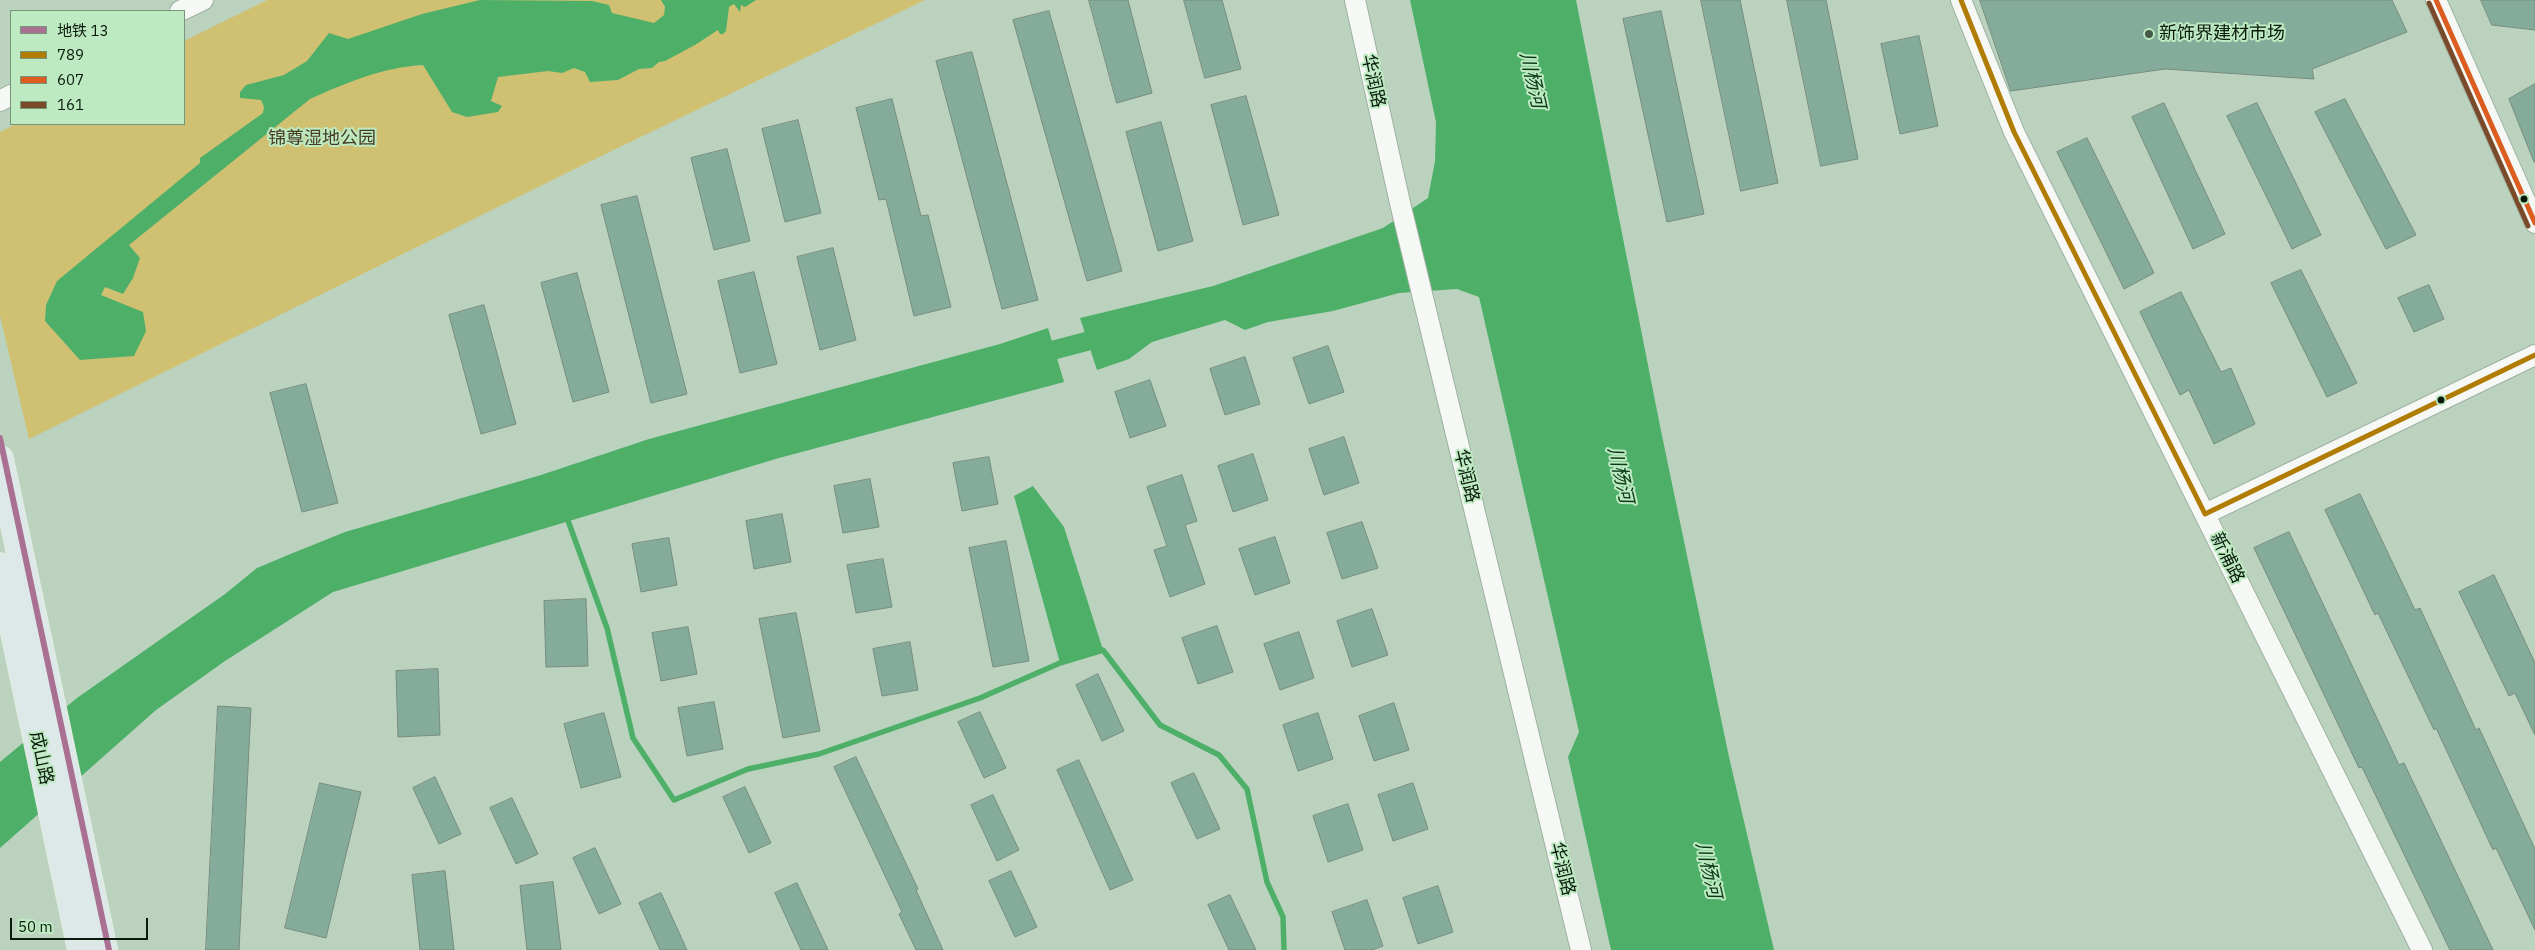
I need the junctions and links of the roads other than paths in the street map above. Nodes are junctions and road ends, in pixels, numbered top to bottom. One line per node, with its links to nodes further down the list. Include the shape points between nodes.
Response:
1 (203, 0): 5 (street)
2 (1355, 0): 14 (street, 华润路, via 1426,314)
3 (1960, 0): 9 (street, 新浦路, via 2014,132)
4 (2436, 0): 6 (street)
5 (182, 10)
6 (2535, 223)
7 (2535, 356): 9 (street)
8 (0, 459): 11 (main road, 成山路)
9 (2205, 514): 15 (street, 新浦路)
10 (0, 566): 11 (main road, 成山路)
11 (42, 716): 12 (main road, 成山路, via 54,819); 13 (main road, 成山路, via 72,801)
12 (81, 950)
13 (104, 950)
14 (1582, 950)
15 (2422, 950)

